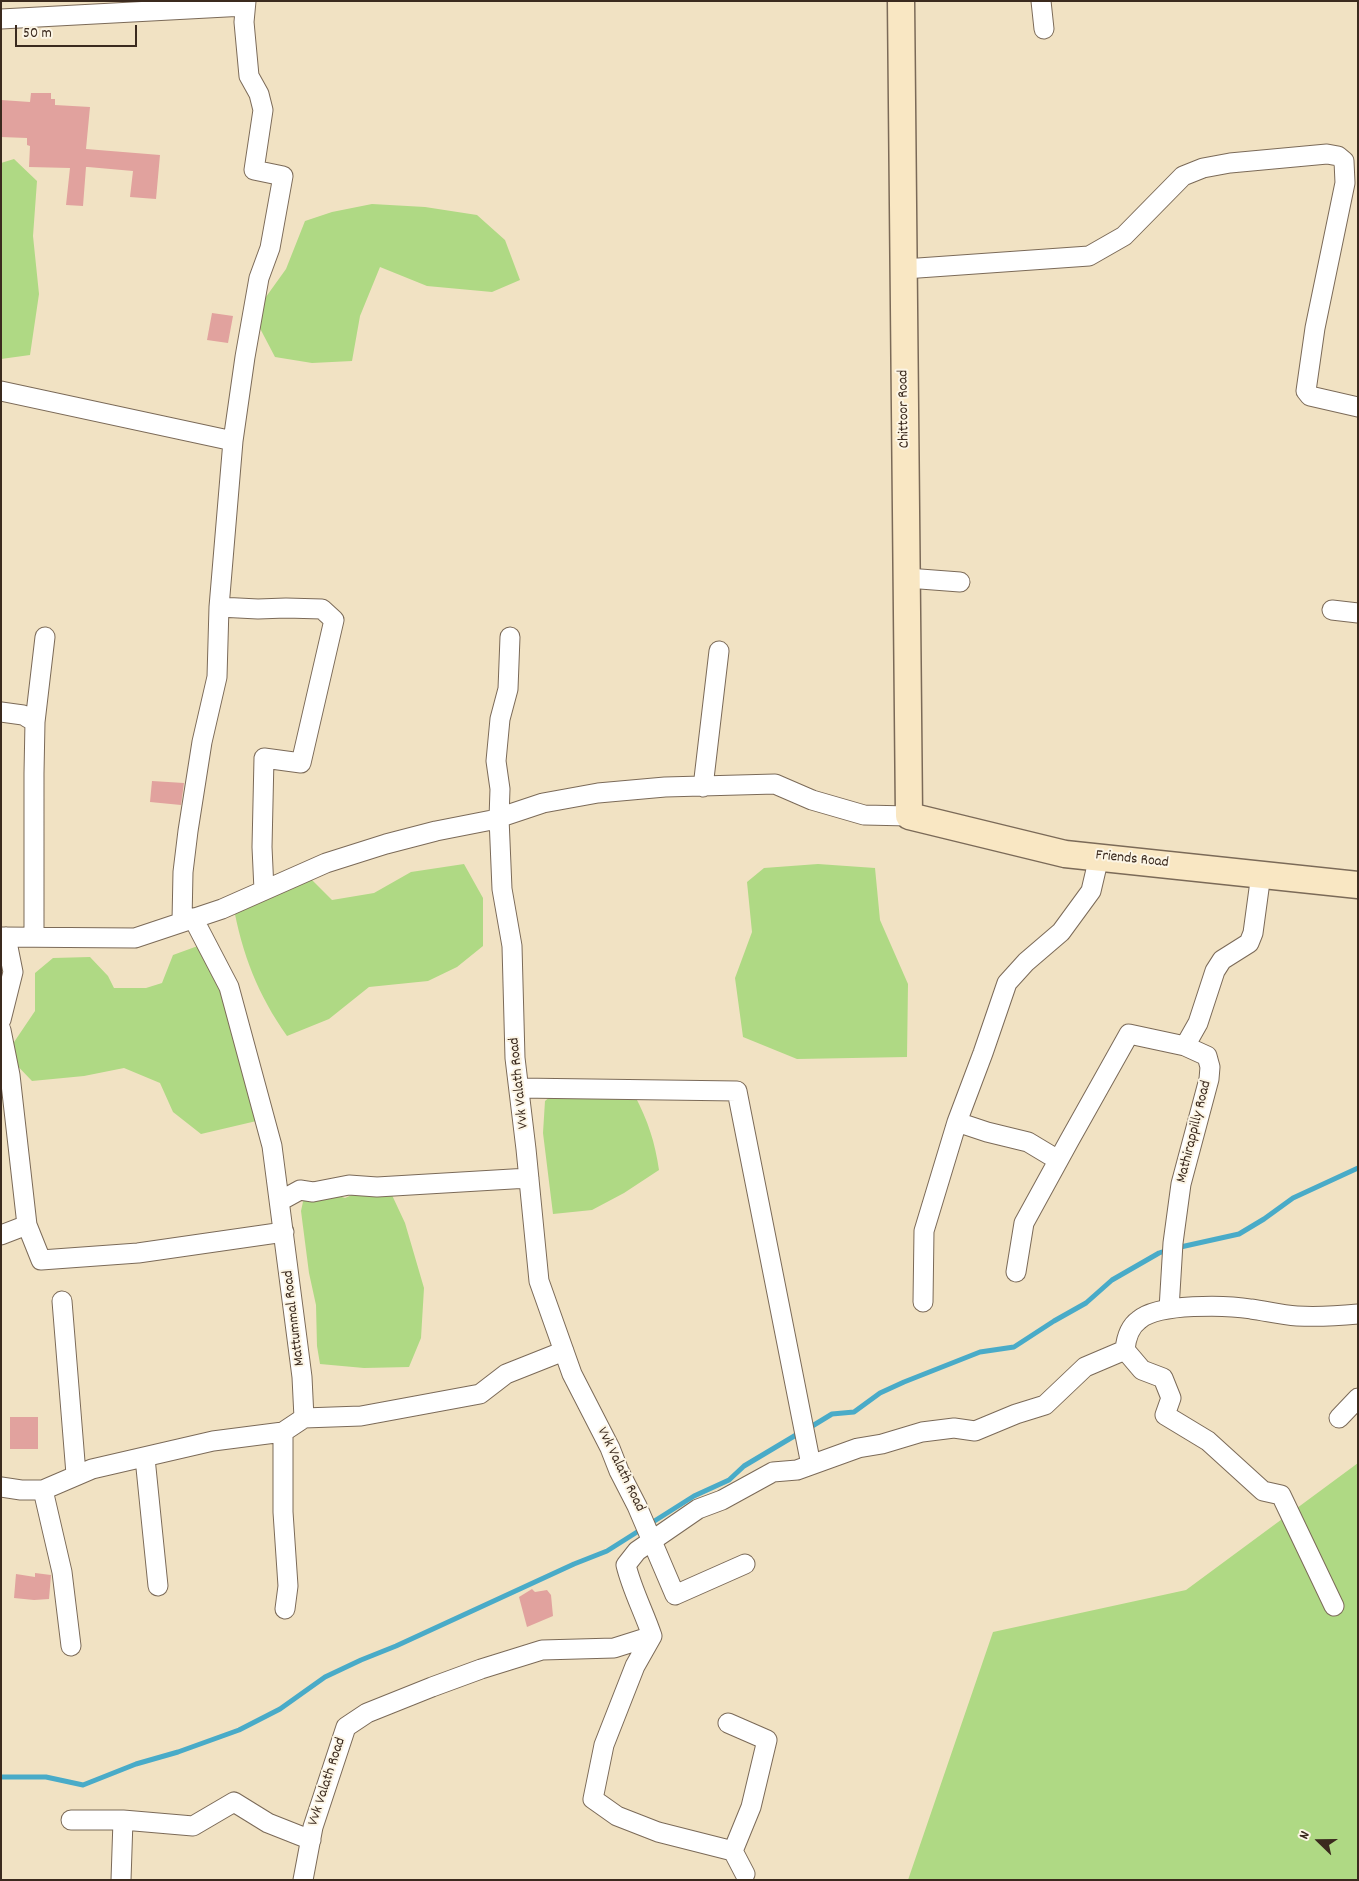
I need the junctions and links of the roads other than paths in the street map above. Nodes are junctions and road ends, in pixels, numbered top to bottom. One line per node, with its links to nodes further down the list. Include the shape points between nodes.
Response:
1 (901, 1): 6 (main road, Chittoor Road)
2 (1040, 1): 5 (street)
3 (246, 4): 4 (street); 9 (street, via 244,22 249,76 263,110 254,170 283,176 270,248 259,278)
4 (1, 19)
5 (1044, 29)
6 (904, 269): 8 (street, via 1089,256 1124,236 1184,176 1203,168 1280,157 1338,156 1344,161 1346,183 1317,318 1306,391 1310,396); 10 (main road, Chittoor Road)
7 (1, 390): 9 (street)
8 (1358, 407)
9 (233, 441): 12 (street)
10 (907, 578): 11 (street); 21 (main road, Chittoor Road)
11 (960, 582)
12 (219, 607): 26 (street, via 322,609 334,620 301,763 264,758); 27 (street, via 217,677 202,742 183,872)
13 (1332, 610): 14 (street)
14 (1358, 613)
15 (45, 637): 19 (street)
16 (510, 637): 22 (street, Vvk Valath Road, via 508,690 500,719 496,762 500,789)
17 (719, 651): 20 (street)
18 (1, 712): 19 (street, via 23,715)
19 (35, 722): 29 (street)
20 (703, 787): 21 (street, via 775,784 812,800 864,815); 22 (street, via 598,793 543,804)
21 (909, 816): 23 (main road, Friends Road, via 1065,854)
22 (499, 818): 26 (street, via 386,844 326,863); 33 (street, Vvk Valath Road, via 502,889 512,946 515,1058)
23 (1099, 857): 24 (main road, Friends Road); 34 (street, via 1091,891 1061,932 1007,983)
24 (1261, 874): 25 (main road, Friends Road); 32 (street, via 1249,943 1222,960 1215,971 1198,1023)
25 (1358, 885)
26 (264, 890): 27 (street)
27 (187, 920): 29 (street, via 135,938); 37 (street, Mattummal Road, via 229,987 272,1146)
28 (4, 937): 29 (street); 30 (street, via 12,972)
29 (34, 937)
30 (1, 1020)
31 (1, 1030): 38 (street, via 10,1075)
32 (1185, 1046): 35 (street, via 1129,1034); 44 (street, Mathirappilly Road, via 1207,1056 1210,1079 1181,1184)
33 (519, 1088): 36 (street, Vvk Valath Road); 53 (street, via 737,1091)
34 (957, 1122): 35 (street, via 1028,1142); 43 (street, via 924,1231)
35 (1058, 1160): 41 (street, via 1024,1223)
36 (529, 1178): 37 (street, via 377,1187 349,1184 313,1192 300,1190); 47 (street, Vvk Valath Road, via 539,1281)
37 (280, 1200): 39 (street, Mattummal Road)
38 (27, 1225): 39 (street, via 41,1260 147,1252); 40 (street)
39 (284, 1232): 49 (street, Mattummal Road)
40 (1, 1235)
41 (1016, 1272)
42 (62, 1301): 54 (street)
43 (923, 1302)
44 (1169, 1309): 45 (street, via 1249,1308 1323,1317); 46 (street, via 1139,1319 1127,1336)
45 (1358, 1314)
46 (1124, 1350): 53 (street, via 1085,1367 1045,1405 975,1431 954,1428 922,1432 858,1448); 60 (street, via 1142,1370 1163,1378 1171,1398 1166,1415 1208,1441 1263,1491 1281,1495)
47 (564, 1351): 49 (street, via 506,1374 480,1394 361,1416); 57 (street, Vvk Valath Road)
48 (1358, 1398): 50 (street)
49 (304, 1418): 51 (street)
50 (1339, 1418)
51 (283, 1432): 52 (street, via 213,1441); 61 (street, via 288,1586)
52 (145, 1458): 54 (street); 59 (street)
53 (811, 1465): 57 (street, via 773,1472 722,1500 698,1509)
54 (76, 1474): 56 (street)
55 (1, 1486): 56 (street)
56 (44, 1490): 63 (street, via 62,1572)
57 (651, 1540): 58 (street, Vvk Valath Road, via 675,1595); 62 (street, via 636,1551 626,1565 631,1587)
58 (745, 1564)
59 (158, 1586)
60 (1334, 1606)
61 (285, 1609)
62 (652, 1636): 67 (street, Vvk Valath Road, via 614,1648 542,1650 481,1669 367,1713 346,1726); 68 (street, via 635,1666 604,1745 593,1799 617,1816 658,1832)
63 (71, 1646)
64 (728, 1723): 68 (street, via 767,1740 751,1807)
65 (71, 1820): 66 (street)
66 (123, 1820): 67 (street, via 194,1826 234,1802 268,1823); 70 (street)
67 (311, 1840): 71 (street, Vvk Valath Road)
68 (733, 1851): 69 (street)
69 (745, 1874)
70 (121, 1880)
71 (303, 1880)

